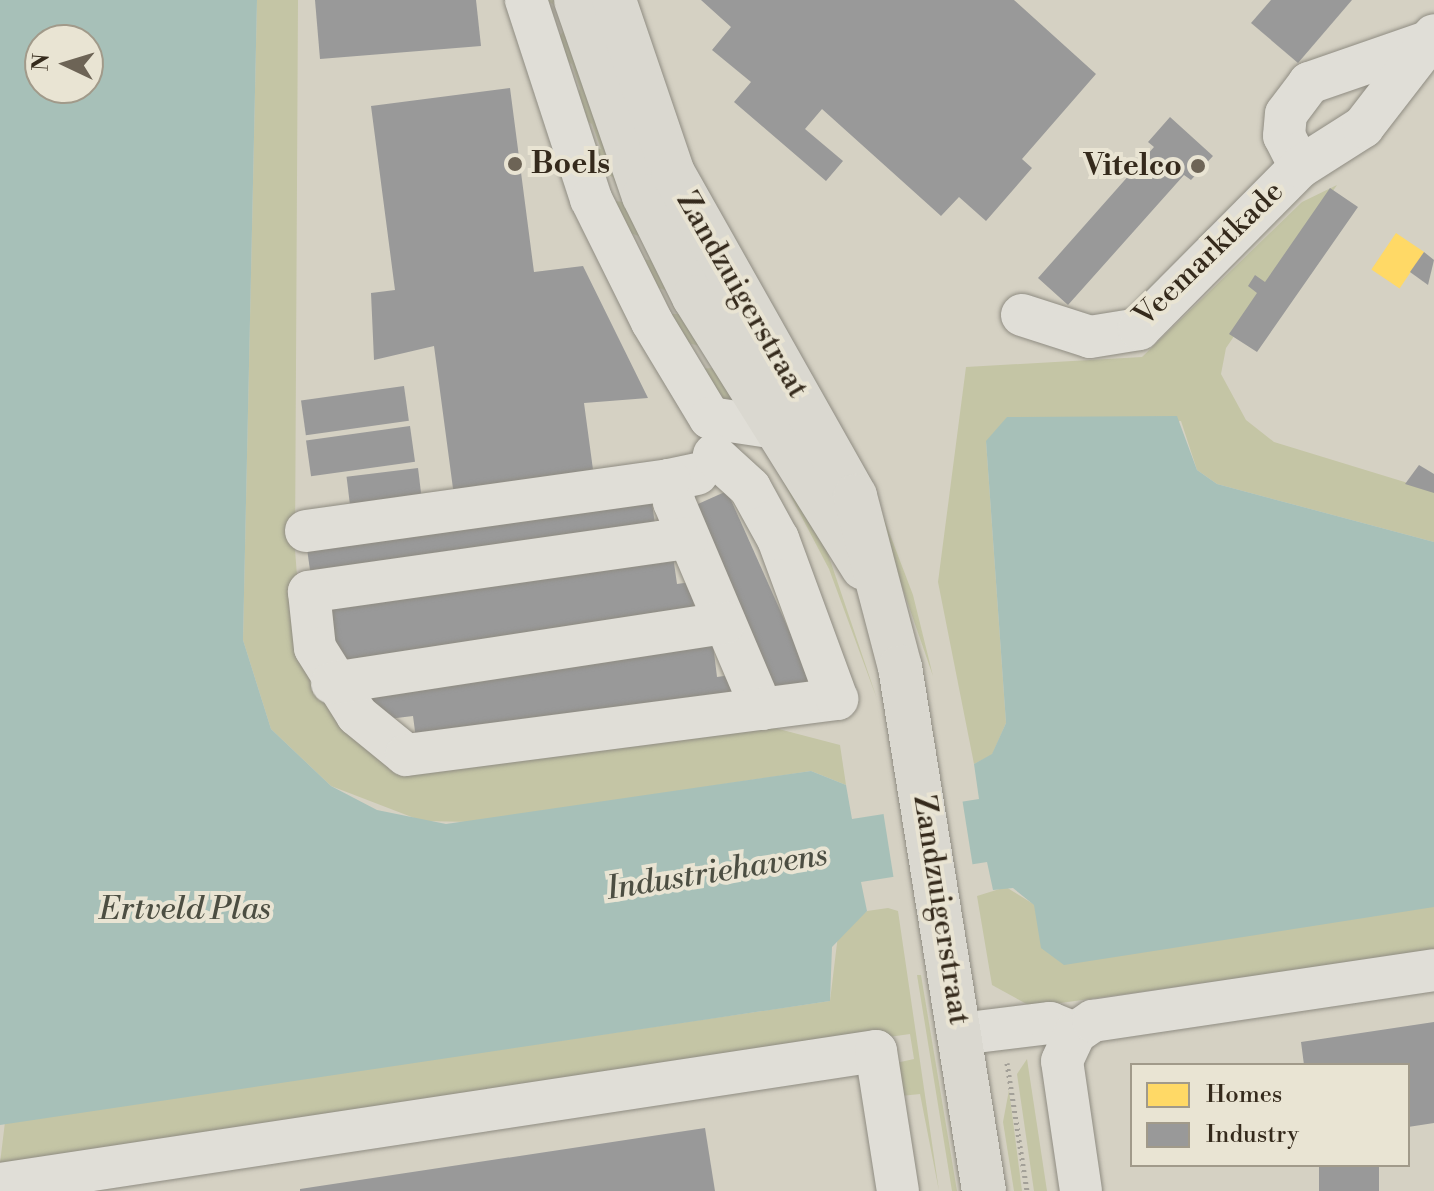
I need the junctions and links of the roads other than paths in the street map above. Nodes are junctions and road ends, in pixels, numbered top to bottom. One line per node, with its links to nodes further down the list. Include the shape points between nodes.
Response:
1 (526, 0): 8 (street, via 591,199 652,322)
2 (576, 0): 7 (main road, Zandzuigerstraat, via 644,196 694,297)
3 (614, 0): 12 (main road, Zandzuigerstraat, via 673,173 855,496)
4 (1432, 38): 5 (street, Veemarktkade, via 1363,127); 5 (street, Veemarktkade, via 1309,83 1286,114 1284,136)
5 (1300, 167): 6 (street, Veemarktkade, via 1139,329 1090,337)
6 (1022, 315)
7 (776, 428): 8 (street, Zandzuigerstraat); 12 (main road, Zandzuigerstraat)
8 (720, 440): 9 (street, via 697,474); 15 (street, via 778,539 837,699)
9 (669, 480): 10 (street); 11 (street)
10 (306, 531)
11 (687, 538): 13 (street); 14 (street, via 309,592 315,648)
12 (876, 585): 18 (main road, Zandzuigerstraat, via 924,800)
13 (724, 623): 14 (street); 15 (street)
14 (332, 683): 15 (street, via 377,735 406,755)
15 (762, 709)
16 (1434, 970): 17 (street, via 1093,1021)
17 (1075, 1033): 18 (street, via 1050,1023); 22 (street, via 1062,1061)
18 (960, 1034): 21 (main road, Zandzuigerstraat)
19 (0, 1184): 20 (street, via 876,1051)
20 (898, 1191)
21 (984, 1191)
22 (1081, 1191)

